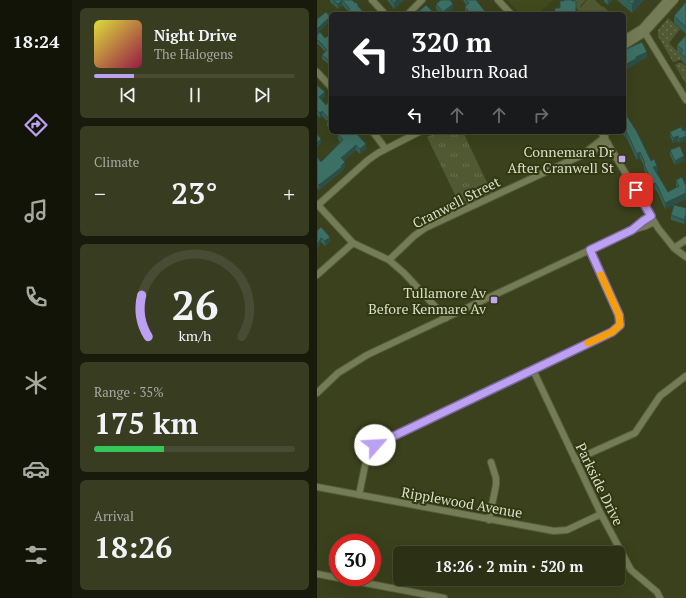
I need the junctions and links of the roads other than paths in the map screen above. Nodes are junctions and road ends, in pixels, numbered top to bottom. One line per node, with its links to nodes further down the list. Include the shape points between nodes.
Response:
1 (422, 0): 7 (street)
2 (498, 0): 8 (street)
3 (667, 0): 9 (street)
4 (675, 0): 9 (street)
5 (374, 1): 6 (street)
6 (383, 12)
7 (410, 12)
8 (509, 12)
9 (643, 31): 10 (street); 11 (street); 14 (street)
10 (626, 38)
11 (626, 44)
12 (317, 72): 13 (street)
13 (329, 85)
14 (686, 100)
15 (374, 134): 18 (street)
16 (415, 134): 18 (street)
17 (605, 137): 20 (street); 28 (street, Cranwell Street, via 595,150 425,228)
18 (385, 148): 19 (street)
19 (318, 204): 22 (street)
20 (653, 219): 23 (street); 25 (street, via 645,226)
21 (686, 240): 23 (street)
22 (353, 243): 28 (street); 29 (street)
23 (674, 248): 26 (street)
24 (686, 248): 26 (street)
25 (590, 250): 30 (street); 31 (street, via 619,315 620,325 612,332)
26 (680, 252): 27 (street)
27 (686, 257)
28 (389, 260): 30 (street)
29 (317, 275)
30 (446, 318): 33 (street, via 357,360 338,373)
31 (533, 370): 34 (street, Parkside Drive); 37 (street, via 375,445 367,456)
32 (686, 376): 34 (street, via 660,396 635,433)
33 (317, 393)
34 (575, 460): 38 (street, Parkside Drive)
35 (491, 462): 39 (street, via 496,485)
36 (317, 487): 37 (street, Ripplewood Avenue)
37 (359, 495): 39 (street, Ripplewood Avenue)
38 (601, 514): 39 (street, Ripplewood Avenue, via 561,531); 42 (street, Parkside Drive, via 631,570)
39 (489, 520)
40 (317, 574): 41 (street)
41 (444, 598)
42 (661, 598)

